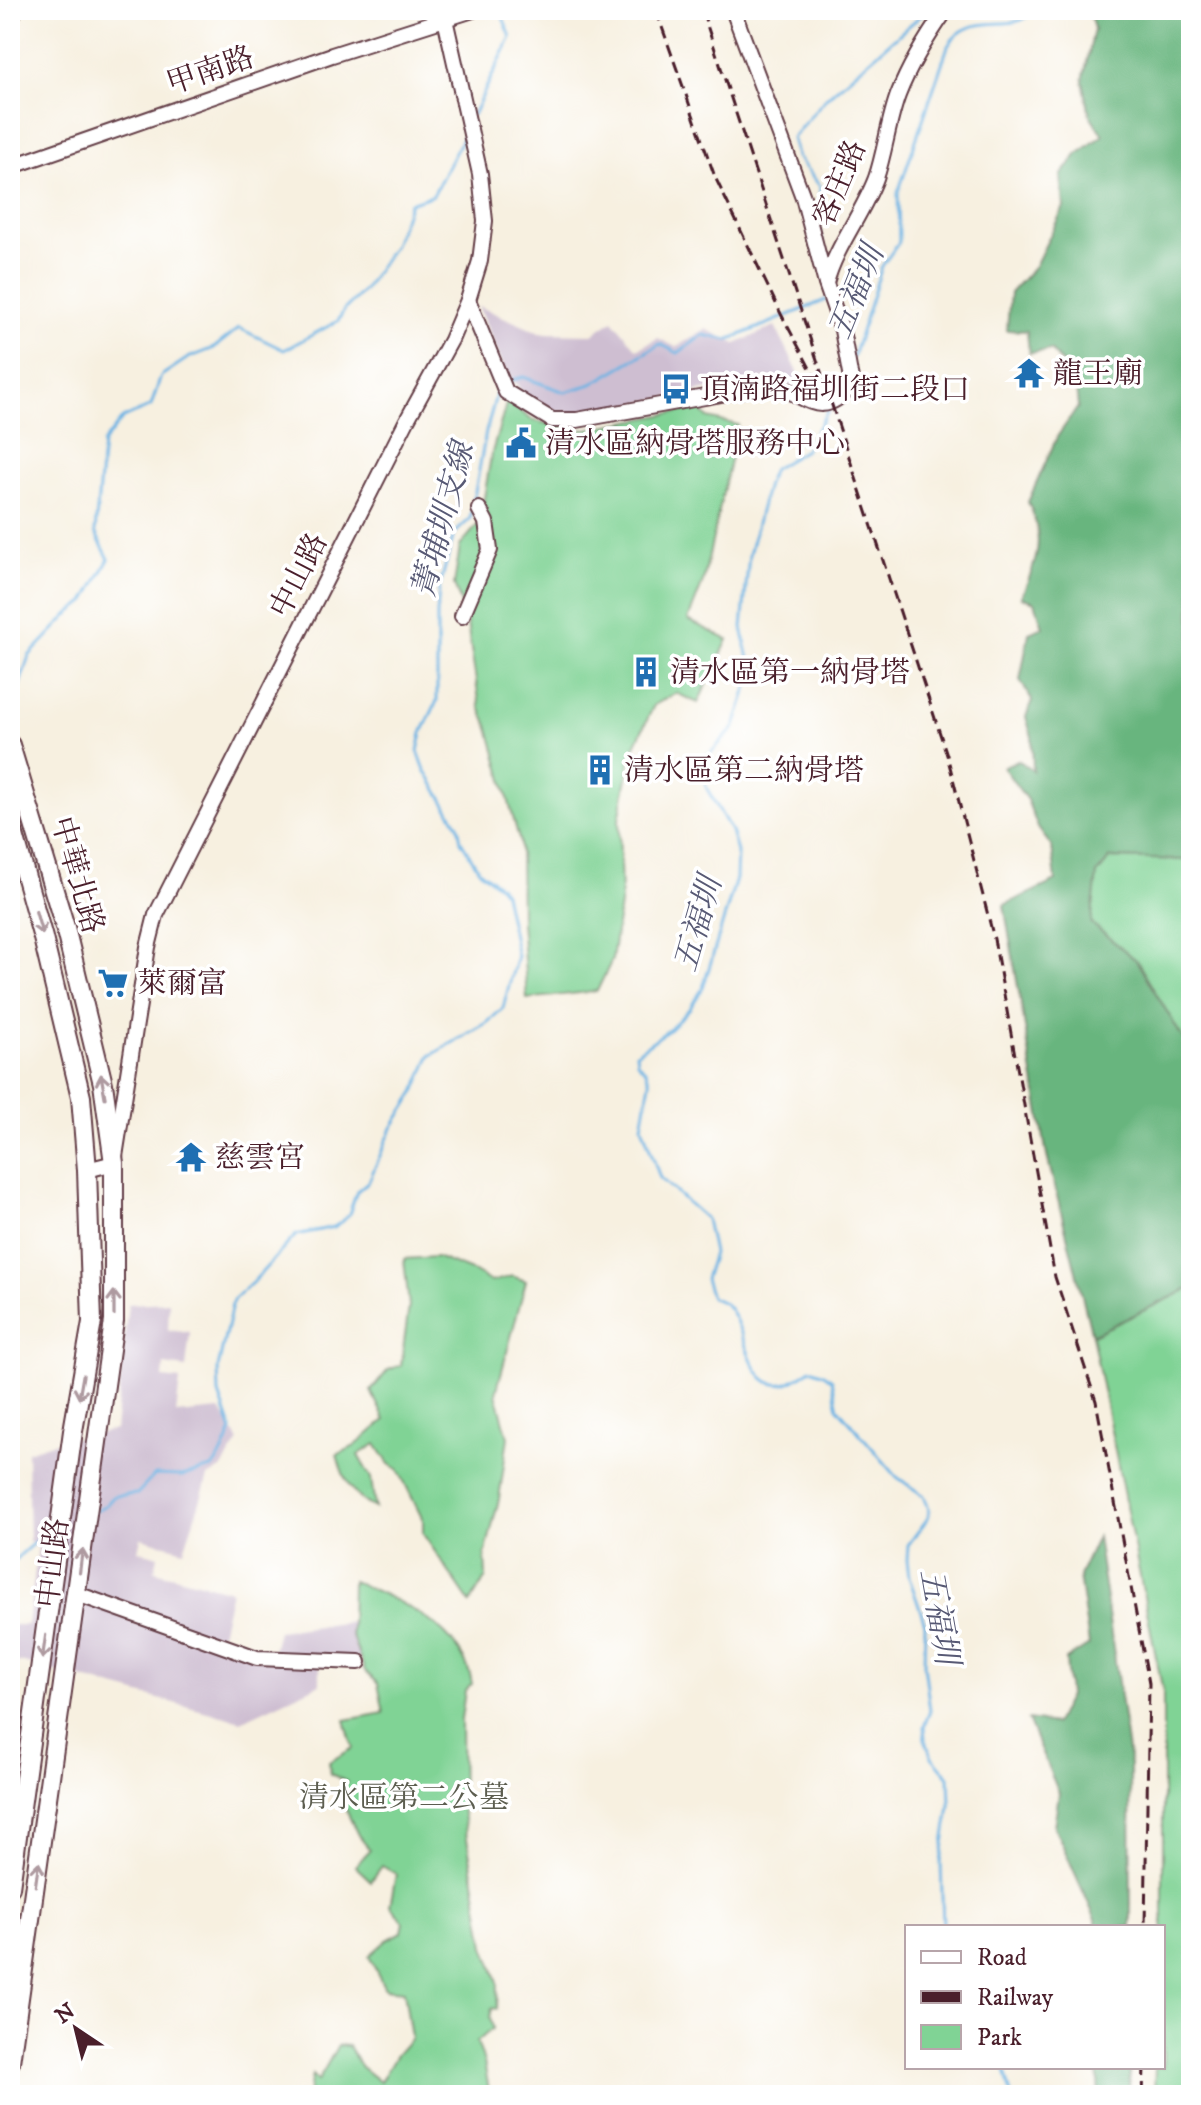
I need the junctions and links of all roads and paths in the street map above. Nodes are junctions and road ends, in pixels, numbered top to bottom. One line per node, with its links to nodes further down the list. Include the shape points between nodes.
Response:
1 (473, 10): 4 (street, 甲南路)
2 (733, 10): 6 (street, via 803,197)
3 (946, 10): 6 (street, 客庄路, via 916,54 876,177 832,261)
4 (444, 15): 5 (street, 甲南路); 7 (street, 中山路, via 480,174 485,221)
5 (10, 167)
6 (826, 284): 7 (street, via 842,330 852,385 841,398 824,406 766,386 577,420 552,420 506,392)
7 (468, 300): 12 (street, 中山路, via 156,915)
8 (479, 509): 9 (street, via 490,550)
9 (462, 616)
10 (10, 745): 12 (main road, 中華北路, one-way to 10, via 103,1084 65,927)
11 (10, 821): 13 (main road, 中華北路, one-way to 13, via 81,1097)
12 (114, 1163): 13 (street); 14 (main road, 中山路, one-way to 12, via 114,1321)
13 (87, 1170): 16 (main road, 中山路, one-way to 16, via 92,1322)
14 (77, 1594): 15 (street, via 257,1658); 17 (main road, 中山路, one-way to 14)
15 (359, 1662)
16 (10, 1887)
17 (10, 2062)

